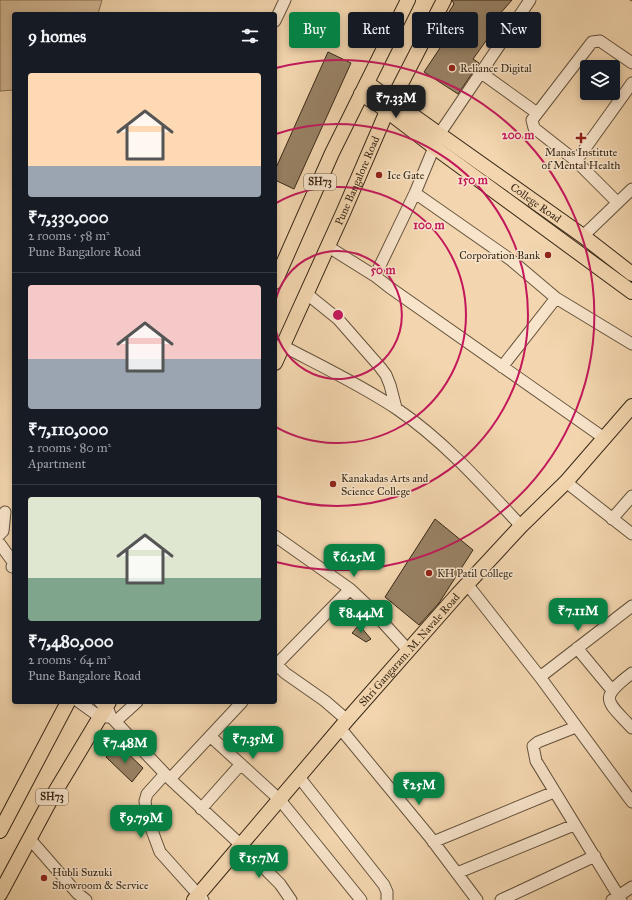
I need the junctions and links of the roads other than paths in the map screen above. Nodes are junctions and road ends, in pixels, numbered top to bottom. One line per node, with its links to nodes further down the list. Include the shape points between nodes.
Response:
1 (285, 0): 5 (street)
2 (408, 0): 9 (main road, SH73)
3 (444, 0): 10 (main road, Pune Bangalore Road / SH73)
4 (530, 0): 7 (street)
5 (277, 17)
6 (632, 63): 11 (street, via 600,41 592,42)
7 (480, 72): 11 (street); 12 (street)
8 (632, 83): 14 (street)
9 (364, 88): 10 (main road); 22 (main road, SH73)
10 (390, 106): 12 (main road, College Road); 13 (main road); 19 (main road, Pune Bangalore Road / SH73)
11 (537, 113): 14 (street, via 532,120 534,128)
12 (440, 133): 13 (street); 18 (main road, College Road)
13 (434, 147): 16 (street); 23 (main road)
14 (576, 161): 17 (street)
15 (632, 189): 17 (street)
16 (415, 193): 21 (street); 25 (street, via 511,260)
17 (617, 202): 18 (street)
18 (583, 236): 20 (main road, College Road)
19 (327, 246): 21 (street); 24 (main road, Pune Bangalore Road / SH73)
20 (632, 273)
21 (375, 276): 29 (street)
22 (277, 277)
23 (632, 292)
24 (307, 294): 27 (main road, Pune Bangalore Road / SH73); 31 (street, via 338,319 380,367 390,385)
25 (556, 298): 26 (street); 29 (street)
26 (632, 344)
27 (283, 346): 28 (main road, Pune Bangalore Road / SH73); 31 (street)
28 (277, 359)
29 (502, 367): 32 (street)
30 (632, 406): 32 (main road, Shri Gangaram. M. Navale Road)
31 (396, 408): 37 (street, via 457,458)
32 (604, 438): 33 (main road, Shri Gangaram. M. Navale Road)
33 (566, 482): 36 (street); 37 (main road, Shri Gangaram. M. Navale Road)
34 (632, 496): 36 (street)
35 (5, 512): 39 (street)
36 (612, 518): 38 (street)
37 (521, 526): 43 (main road, Shri Gangaram. M. Navale Road)
38 (632, 534)
39 (0, 537)
40 (277, 537): 44 (street)
41 (0, 544): 42 (street)
42 (12, 561)
43 (467, 584): 47 (main road, Shri Gangaram. M. Navale Road); 51 (street)
44 (350, 589): 47 (street); 48 (street)
45 (632, 606): 46 (street)
46 (577, 648): 51 (street); 52 (street)
47 (408, 650): 58 (main road, Shri Gangaram. M. Navale Road)
48 (277, 662)
49 (277, 666): 58 (street)
50 (632, 673): 52 (street)
51 (540, 677): 59 (street)
52 (611, 689): 60 (street, via 609,697 612,706)
53 (67, 704): 70 (main road, SH73)
54 (84, 704): 57 (street)
55 (130, 704): 57 (street)
56 (240, 704): 61 (street)
57 (107, 711): 63 (street); 71 (main road, SH73)
58 (343, 724): 64 (main road, Shri Gangaram. M. Navale Road); 72 (street)
59 (576, 727): 65 (street, via 533,746 536,761); 67 (street)
60 (632, 728)
61 (210, 736): 62 (street); 63 (street)
62 (241, 764): 66 (street); 68 (street)
63 (167, 776): 68 (street); 78 (street, via 147,794 147,817 160,852)
64 (299, 777): 66 (main road, Shri Gangaram. M. Navale Road); 83 (street, via 384,885)
65 (554, 792): 69 (street); 72 (street)
66 (280, 800): 73 (main road, Shri Gangaram. M. Navale Road); 82 (street)
67 (632, 802)
68 (201, 810): 73 (street)
69 (574, 825): 74 (street); 75 (street)
70 (0, 831)
71 (30, 838): 77 (main road, SH73); 80 (street)
72 (433, 842): 75 (street)
73 (241, 845): 78 (main road, Shri Gangaram. M. Navale Road); 81 (street, via 280,884)
74 (595, 856): 79 (street); 85 (street)
75 (457, 873): 84 (street)
76 (632, 887): 79 (street)
77 (0, 894)
78 (198, 898)
79 (617, 899)
80 (86, 900)
81 (291, 900)
82 (362, 900)
83 (387, 900)
84 (477, 900)
85 (501, 900)

